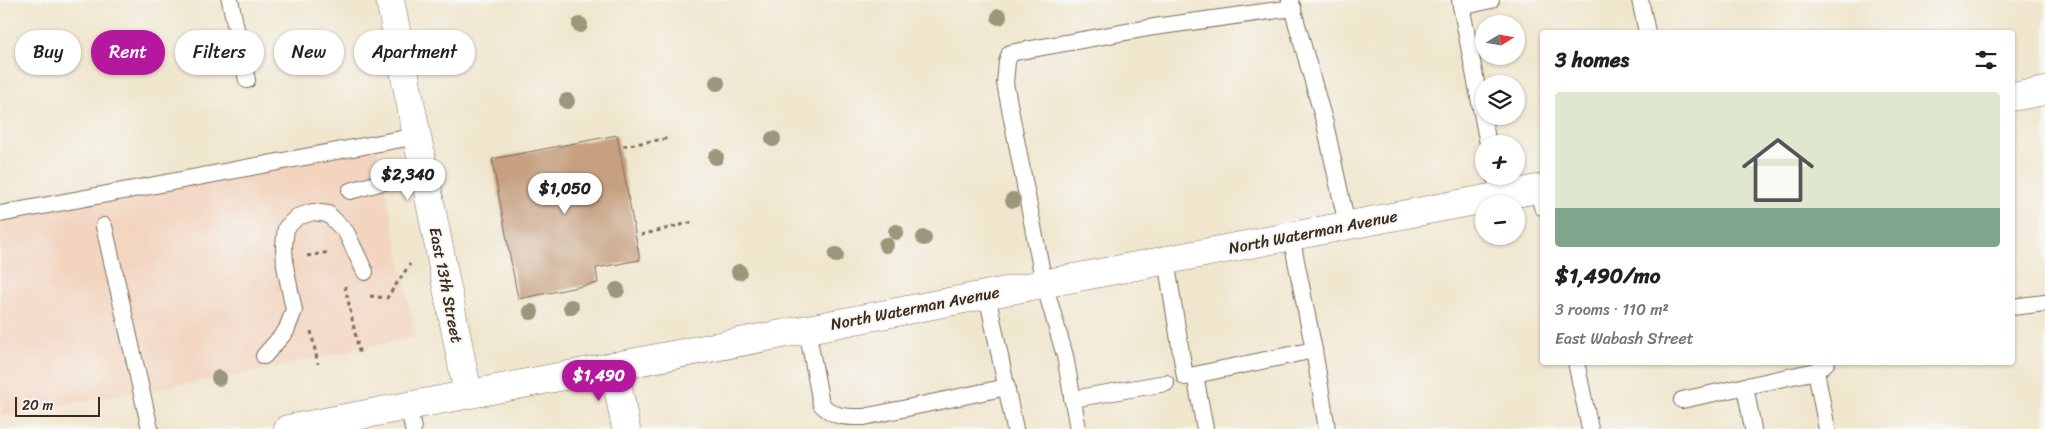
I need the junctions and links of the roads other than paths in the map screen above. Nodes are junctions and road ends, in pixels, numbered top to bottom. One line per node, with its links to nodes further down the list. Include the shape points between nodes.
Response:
1 (230, 0): 8 (lane)
2 (390, 0): 12 (main road, East 13th Street)
3 (1491, 0): 5 (lane)
4 (1640, 0): 7 (lane)
5 (1460, 3): 11 (lane)
6 (1291, 4): 18 (lane, via 1326,124); 23 (lane, via 1010,53 1005,82)
7 (1647, 30)
8 (247, 80)
9 (2045, 91): 10 (main road)
10 (2015, 96)
11 (1486, 135)
12 (416, 136): 13 (main road, East 13th Street); 17 (lane)
13 (423, 171): 15 (lane); 37 (main road, East 13th Street)
14 (1497, 186): 16 (main road, North Waterman Avenue); 18 (main road, North Waterman Avenue)
15 (350, 191)
16 (1540, 194)
17 (0, 214)
18 (1347, 225): 20 (main road, North Waterman Avenue)
19 (104, 226): 41 (lane)
20 (1291, 236): 21 (main road, North Waterman Avenue); 28 (lane)
21 (1166, 260): 23 (main road, North Waterman Avenue); 33 (lane, via 1185,377)
22 (366, 272): 29 (lane, via 346,232 328,214 313,212 297,217 286,228 284,246 294,310 286,331)
23 (1044, 283): 24 (main road, North Waterman Avenue); 38 (lane, via 1065,356)
24 (987, 294): 27 (main road, North Waterman Avenue); 36 (lane)
25 (2045, 303): 26 (lane)
26 (2015, 307)
27 (807, 329): 31 (main road, North Waterman Avenue); 36 (lane, via 821,404 829,413 864,417)
28 (1314, 350): 33 (lane); 47 (lane)
29 (264, 356)
30 (1577, 365): 48 (lane)
31 (614, 366): 37 (main road, North Waterman Avenue); 43 (main road)
32 (1822, 367): 35 (lane); 50 (lane)
33 (1196, 375): 46 (lane)
34 (1166, 383): 38 (lane)
35 (1745, 386): 39 (lane); 49 (lane)
36 (1006, 387): 44 (lane)
37 (468, 394): 40 (main road, North Waterman Avenue)
38 (1072, 399): 45 (lane)
39 (1682, 400)
40 (411, 417): 42 (main road, North Waterman Avenue)
41 (150, 429)
42 (288, 429)
43 (626, 429)
44 (1015, 429)
45 (1078, 429)
46 (1205, 429)
47 (1327, 429)
48 (1590, 429)
49 (1753, 429)
50 (1828, 429)

